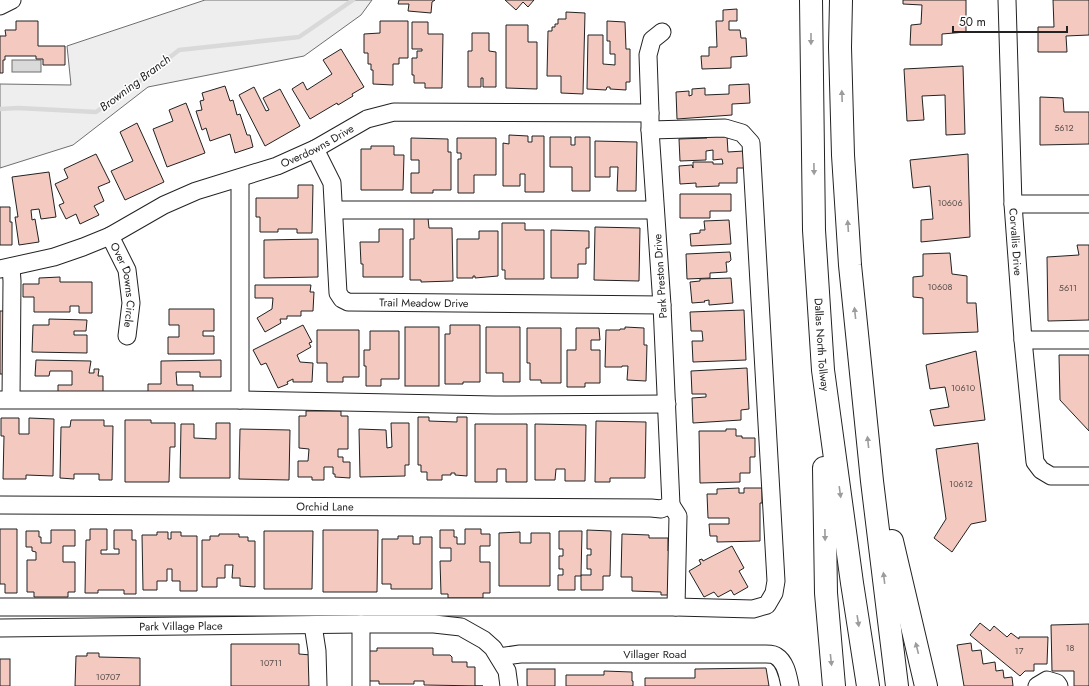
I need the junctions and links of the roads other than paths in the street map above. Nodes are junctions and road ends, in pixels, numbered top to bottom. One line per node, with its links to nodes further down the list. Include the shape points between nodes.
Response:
1 (12, 0): 5 (street)
2 (811, 0): 21 (highway, Dallas North Tollway, one-way to 21, via 814,230)
3 (841, 0): 26 (highway, one-way to 3, via 850,265 843,155)
4 (1008, 0): 11 (street, Corvallis Drive)
5 (0, 6)
6 (662, 32): 7 (street, Park Preston Drive, via 652,40 648,55)
7 (650, 113): 8 (street, Park Preston Drive); 9 (street, Overdowns Drive, via 394,112 367,119)
8 (650, 130): 14 (street, Park Preston Drive); 30 (street, via 725,128 742,133 751,143 776,581 767,605 753,610)
9 (315, 150): 10 (street, Overdowns Drive); 13 (street, Trail Meadow Drive, via 332,183)
10 (240, 178): 15 (street, Overdowns Drive, via 164,205); 23 (street)
11 (1013, 204): 12 (street); 19 (street, Corvallis Drive)
12 (1089, 204)
13 (334, 210): 14 (street); 17 (street, Trail Meadow Drive, via 338,293 348,302)
14 (655, 210): 17 (street, Park Preston Drive)
15 (110, 236): 16 (street, Overdowns Drive, via 54,257); 18 (street, Over Downs Circle, via 127,270 131,303)
16 (6, 268): 22 (street, via 12,281)
17 (662, 305): 24 (street, Park Preston Drive)
18 (127, 336)
19 (1023, 340): 20 (street); 25 (street, Corvallis Drive, via 1035,462 1041,470 1051,476)
20 (1089, 340)
21 (823, 370): 39 (highway, one-way to 39, via 826,593); 40 (highway, Dallas North Tollway, one-way to 40)
22 (6, 400): 23 (street)
23 (240, 400): 24 (street, via 494,405)
24 (666, 404): 27 (street, Park Preston Drive)
25 (1089, 476)
26 (872, 481): 41 (highway, one-way to 26); 42 (highway, one-way to 26, via 887,518)
27 (671, 504): 28 (street, Orchid Lane, via 661,509); 30 (street, Park Preston Drive, via 678,516)
28 (0, 505)
29 (0, 608): 30 (street)
30 (676, 608)
31 (361, 624): 32 (street, Park Village Place); 34 (street, Park Village Place, via 434,624 462,627 484,640); 36 (street)
32 (313, 625): 33 (street, Park Village Place); 35 (street)
33 (0, 628)
34 (499, 657): 37 (street, Park Village Place, via 506,671); 38 (street, Villager Road, via 520,654 766,654 776,656 783,664)
35 (318, 686)
36 (361, 686)
37 (509, 686)
38 (790, 686)
39 (834, 686)
40 (868, 686)
41 (897, 686)
42 (926, 686)
43 (1037, 686): 44 (street, via 1047,680)
44 (1059, 686)

